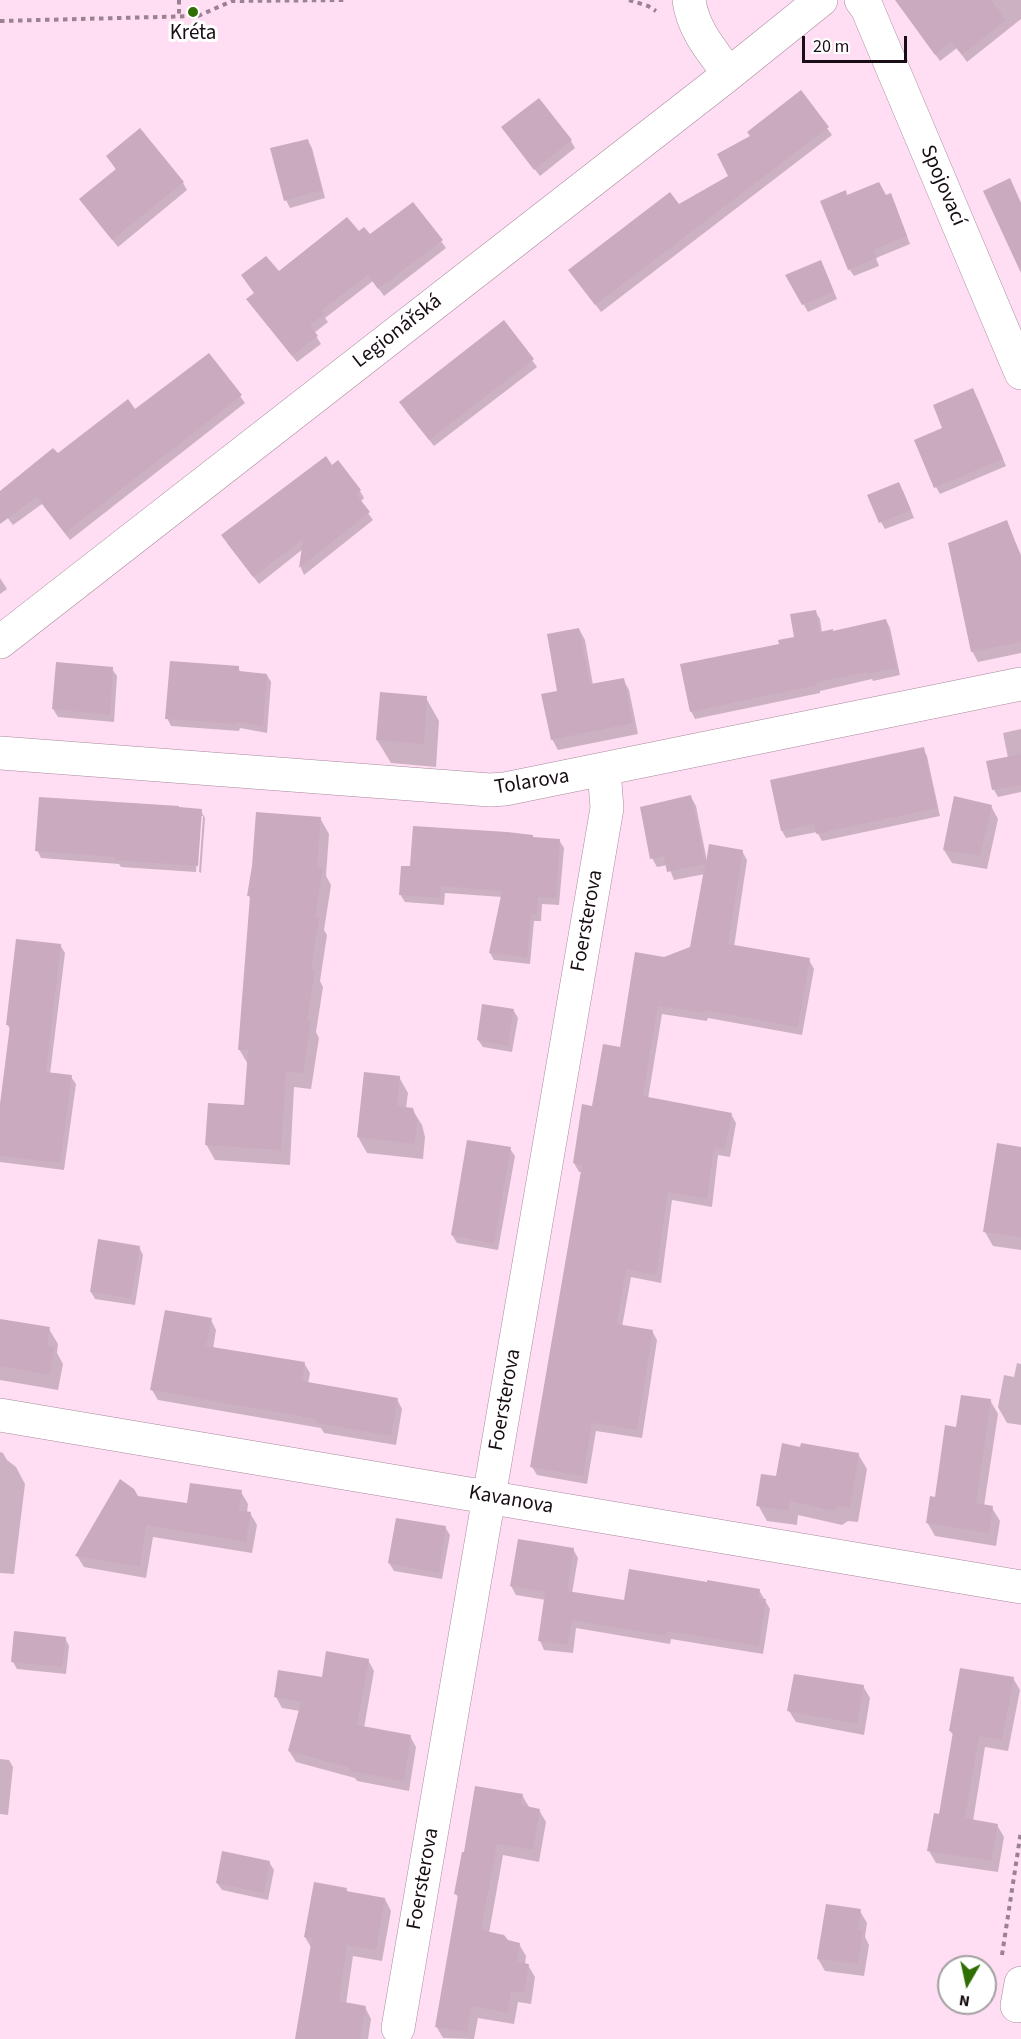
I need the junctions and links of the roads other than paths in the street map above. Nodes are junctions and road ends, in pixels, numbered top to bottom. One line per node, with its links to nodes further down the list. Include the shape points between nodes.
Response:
1 (689, 0): 4 (street, via 700,36)
2 (821, 0): 4 (street)
3 (861, 0): 5 (street, Spojovací)
4 (729, 74): 6 (street, Legionářská)
5 (1018, 356)
6 (0, 642)
7 (1021, 684): 9 (street, Tolarova)
8 (0, 757): 9 (street, Tolarova, via 490,790)
9 (604, 771): 11 (street, Foersterova, via 607,808)
10 (0, 1415): 11 (street, Kavanova)
11 (489, 1498): 12 (street, Kavanova); 13 (street, Foersterova)
12 (1021, 1587)
13 (398, 2028)

